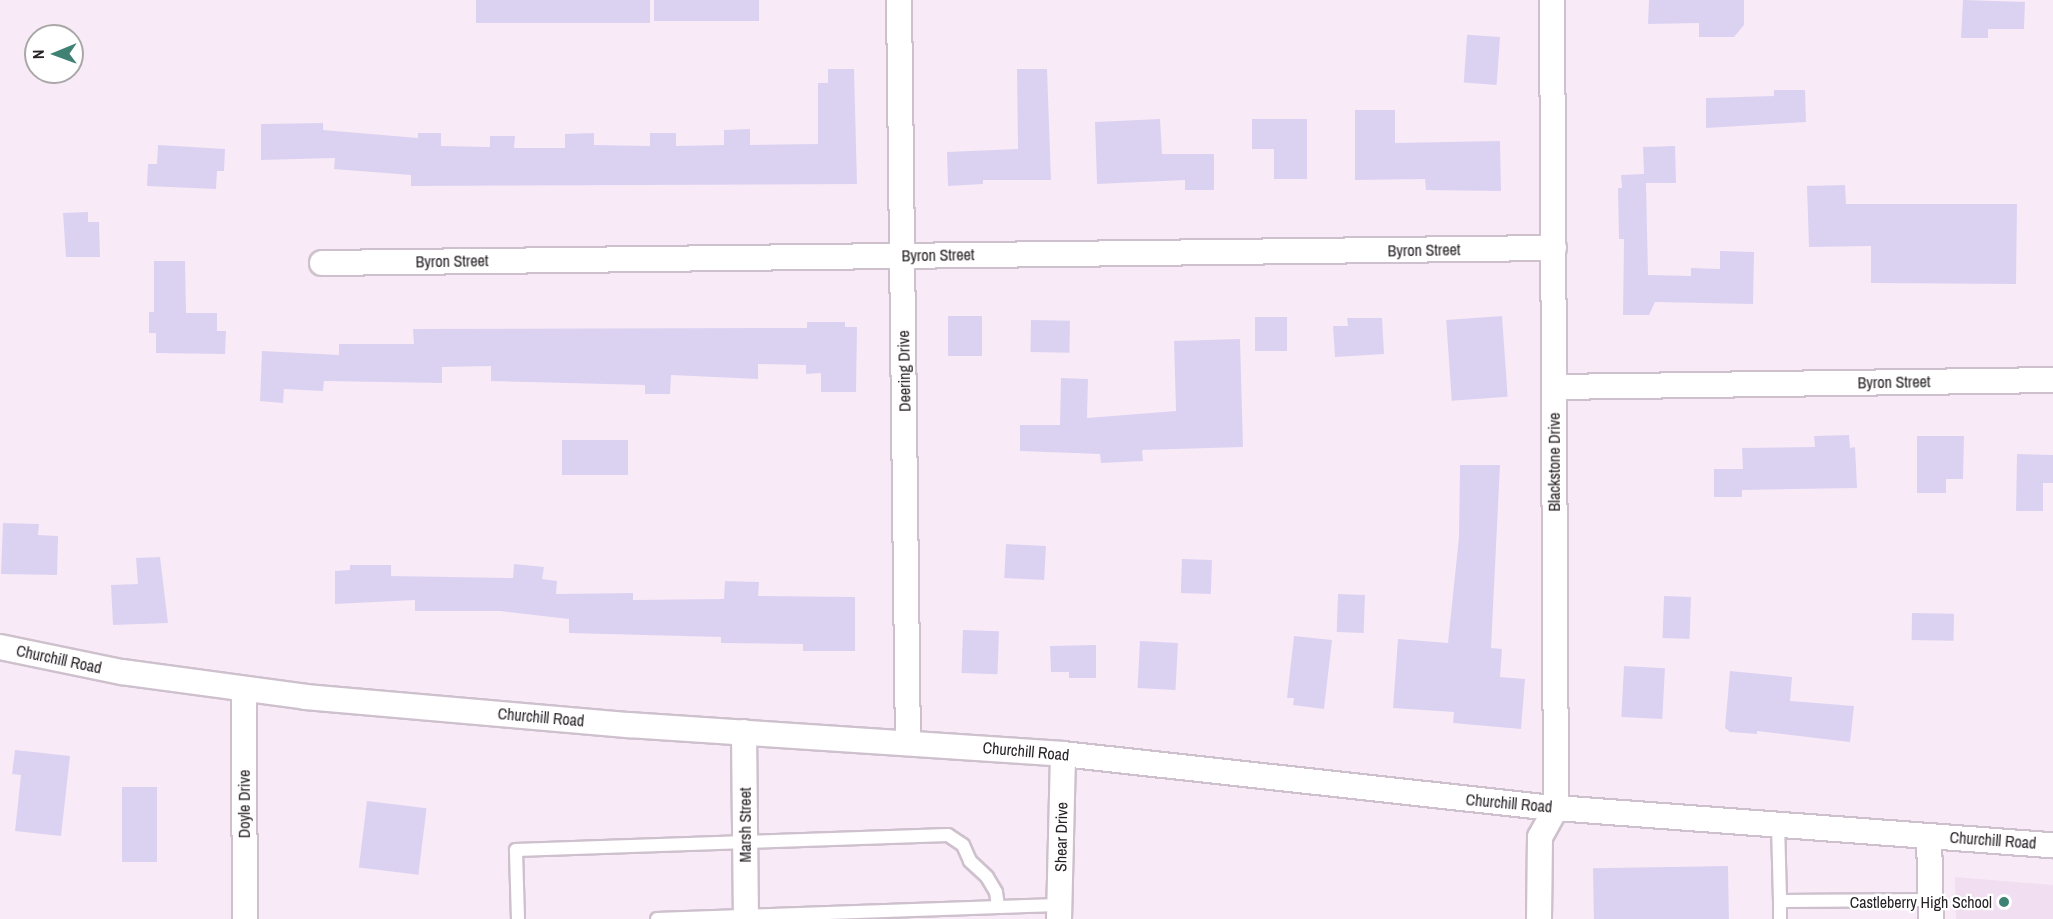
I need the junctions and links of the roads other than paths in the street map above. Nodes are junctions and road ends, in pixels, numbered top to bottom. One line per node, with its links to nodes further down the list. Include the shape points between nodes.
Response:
1 (899, 0): 4 (street, Deering Drive)
2 (1552, 0): 3 (street, Blackstone Drive)
3 (1554, 248): 4 (street, Byron Street); 7 (street, Blackstone Drive)
4 (902, 256): 5 (street, Byron Street); 11 (street, Deering Drive)
5 (322, 263)
6 (2053, 380): 7 (street, Byron Street)
7 (1554, 387): 13 (street, Blackstone Drive)
8 (0, 647): 9 (street, Churchill Road, via 122,672)
9 (244, 689): 10 (street, Churchill Road); 23 (street, Doyle Drive)
10 (744, 732): 11 (street, Churchill Road); 16 (street, Marsh Street)
11 (908, 742): 12 (street, Churchill Road)
12 (1063, 754): 13 (street, Churchill Road); 21 (street, Shear Drive)
13 (1556, 808): 14 (street, Churchill Road); 26 (street, Blackstone Drive, via 1540,837)
14 (1778, 824): 15 (street, Churchill Road); 18 (lane)
15 (1929, 836): 17 (street, Churchill Road); 20 (street)
16 (745, 842): 19 (lane, via 948,835 963,845 970,861 987,877 996,891); 22 (street, Marsh Street); 24 (lane, via 516,850)
17 (2053, 844)
18 (1780, 901): 20 (lane); 27 (lane)
19 (998, 908): 21 (lane); 22 (lane)
20 (1931, 909)
21 (1059, 912)
22 (746, 917): 25 (lane)
23 (244, 919)
24 (518, 919)
25 (657, 919)
26 (1539, 919)
27 (1780, 919)

